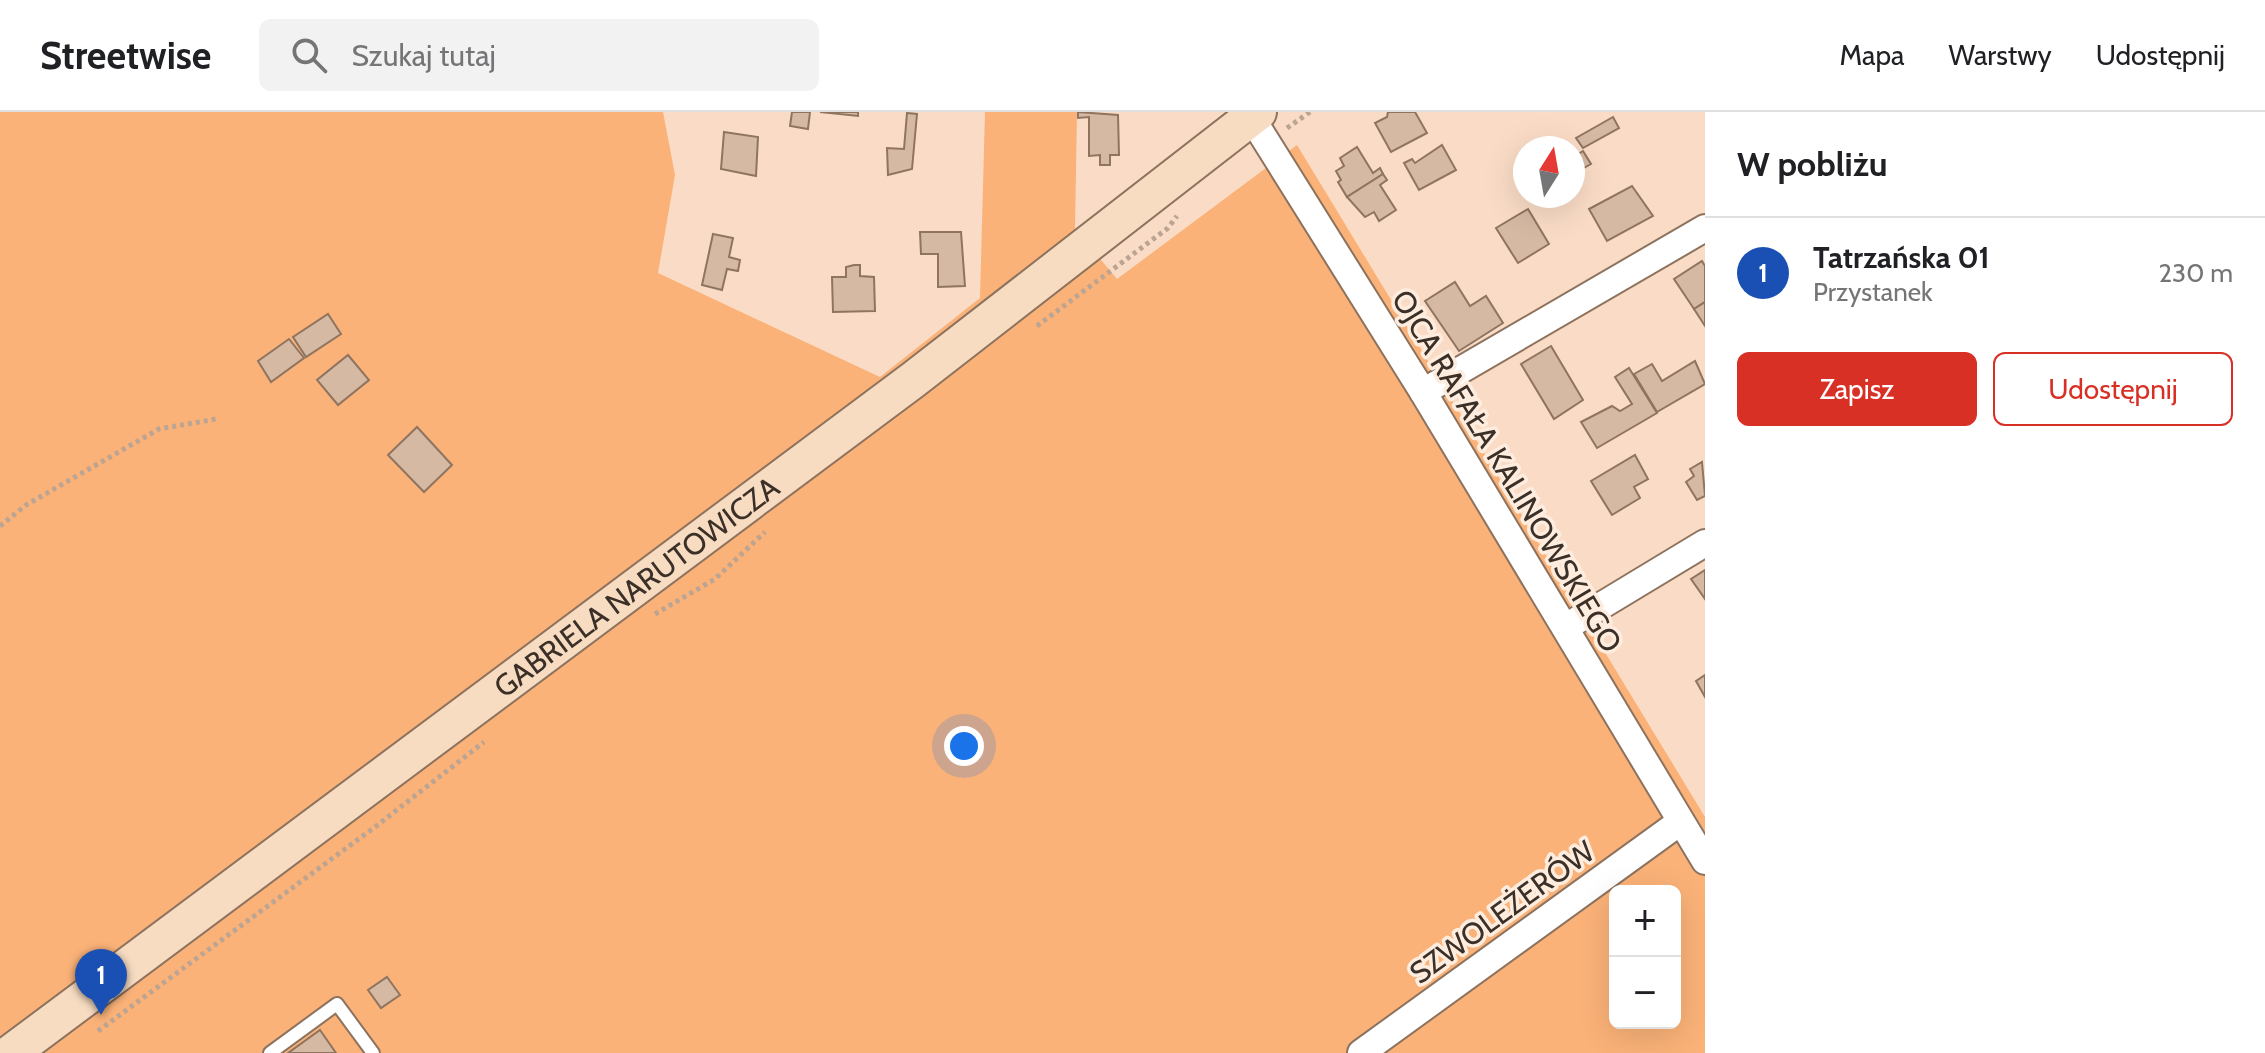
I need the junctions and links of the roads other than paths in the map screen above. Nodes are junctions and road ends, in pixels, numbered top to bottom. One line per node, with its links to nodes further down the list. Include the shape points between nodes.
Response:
1 (1254, 114): 3 (street, OJCA RAFAŁA KALINOWSKIEGO); 8 (street, GABRIELA NARUTOWICZA, via 913,380)
2 (1705, 228): 3 (street)
3 (1423, 392): 5 (street, OJCA RAFAŁA KALINOWSKIEGO)
4 (1705, 543): 5 (street)
5 (1566, 627): 6 (street, OJCA RAFAŁA KALINOWSKIEGO)
6 (1680, 822): 7 (street, OJCA RAFAŁA KALINOWSKIEGO); 11 (street, SZWOLEŻERÓW)
7 (1705, 861)
8 (11, 1053)
9 (270, 1053): 10 (lane, via 337,1004)
10 (373, 1053)
11 (1361, 1053)

